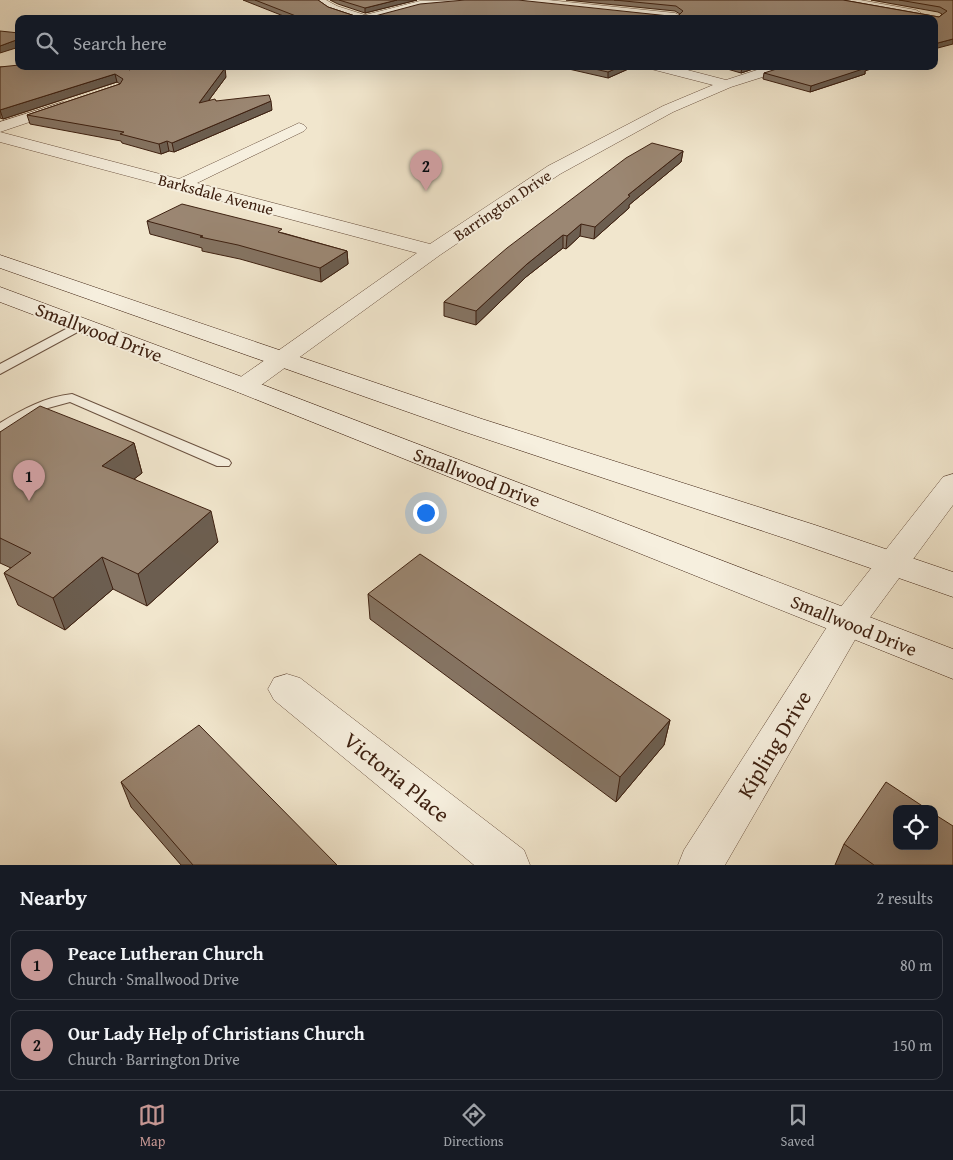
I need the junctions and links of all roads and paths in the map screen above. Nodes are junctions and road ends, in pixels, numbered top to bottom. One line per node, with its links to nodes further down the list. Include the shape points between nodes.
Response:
1 (318, 0): 5 (street)
2 (465, 0): 6 (street, via 420,4)
3 (517, 0): 7 (street)
4 (842, 0): 8 (street)
5 (356, 15)
6 (378, 15)
7 (664, 15)
8 (929, 15)
9 (672, 70): 11 (street)
10 (770, 70): 11 (street, Barrington Drive)
11 (726, 84): 17 (street, Barrington Drive, via 596,146 554,170)
12 (80, 100): 13 (street)
13 (0, 127)
14 (299, 128): 16 (street)
15 (0, 136): 16 (street, Barksdale Avenue)
16 (182, 184): 17 (street, Barksdale Avenue)
17 (433, 251): 21 (street, Barrington Drive)
18 (0, 261): 21 (street, Smallwood Drive)
19 (0, 294): 20 (street, Smallwood Drive)
20 (81, 325): 22 (lane); 23 (street, Smallwood Drive)
21 (283, 358): 23 (street, Barrington Drive); 27 (street, Smallwood Drive, via 472,425 804,533)
22 (0, 370)
23 (244, 386): 29 (street, Smallwood Drive)
24 (0, 430): 25 (lane, via 40,405 72,398)
25 (223, 463)
26 (953, 484): 27 (street, Kipling Drive)
27 (892, 565): 28 (street, Smallwood Drive); 29 (street, Kipling Drive)
28 (953, 585)
29 (848, 622): 30 (street, Smallwood Drive); 33 (street, Kipling Drive)
30 (953, 664)
31 (286, 689): 32 (street, Victoria Place)
32 (508, 865)
33 (700, 865)

